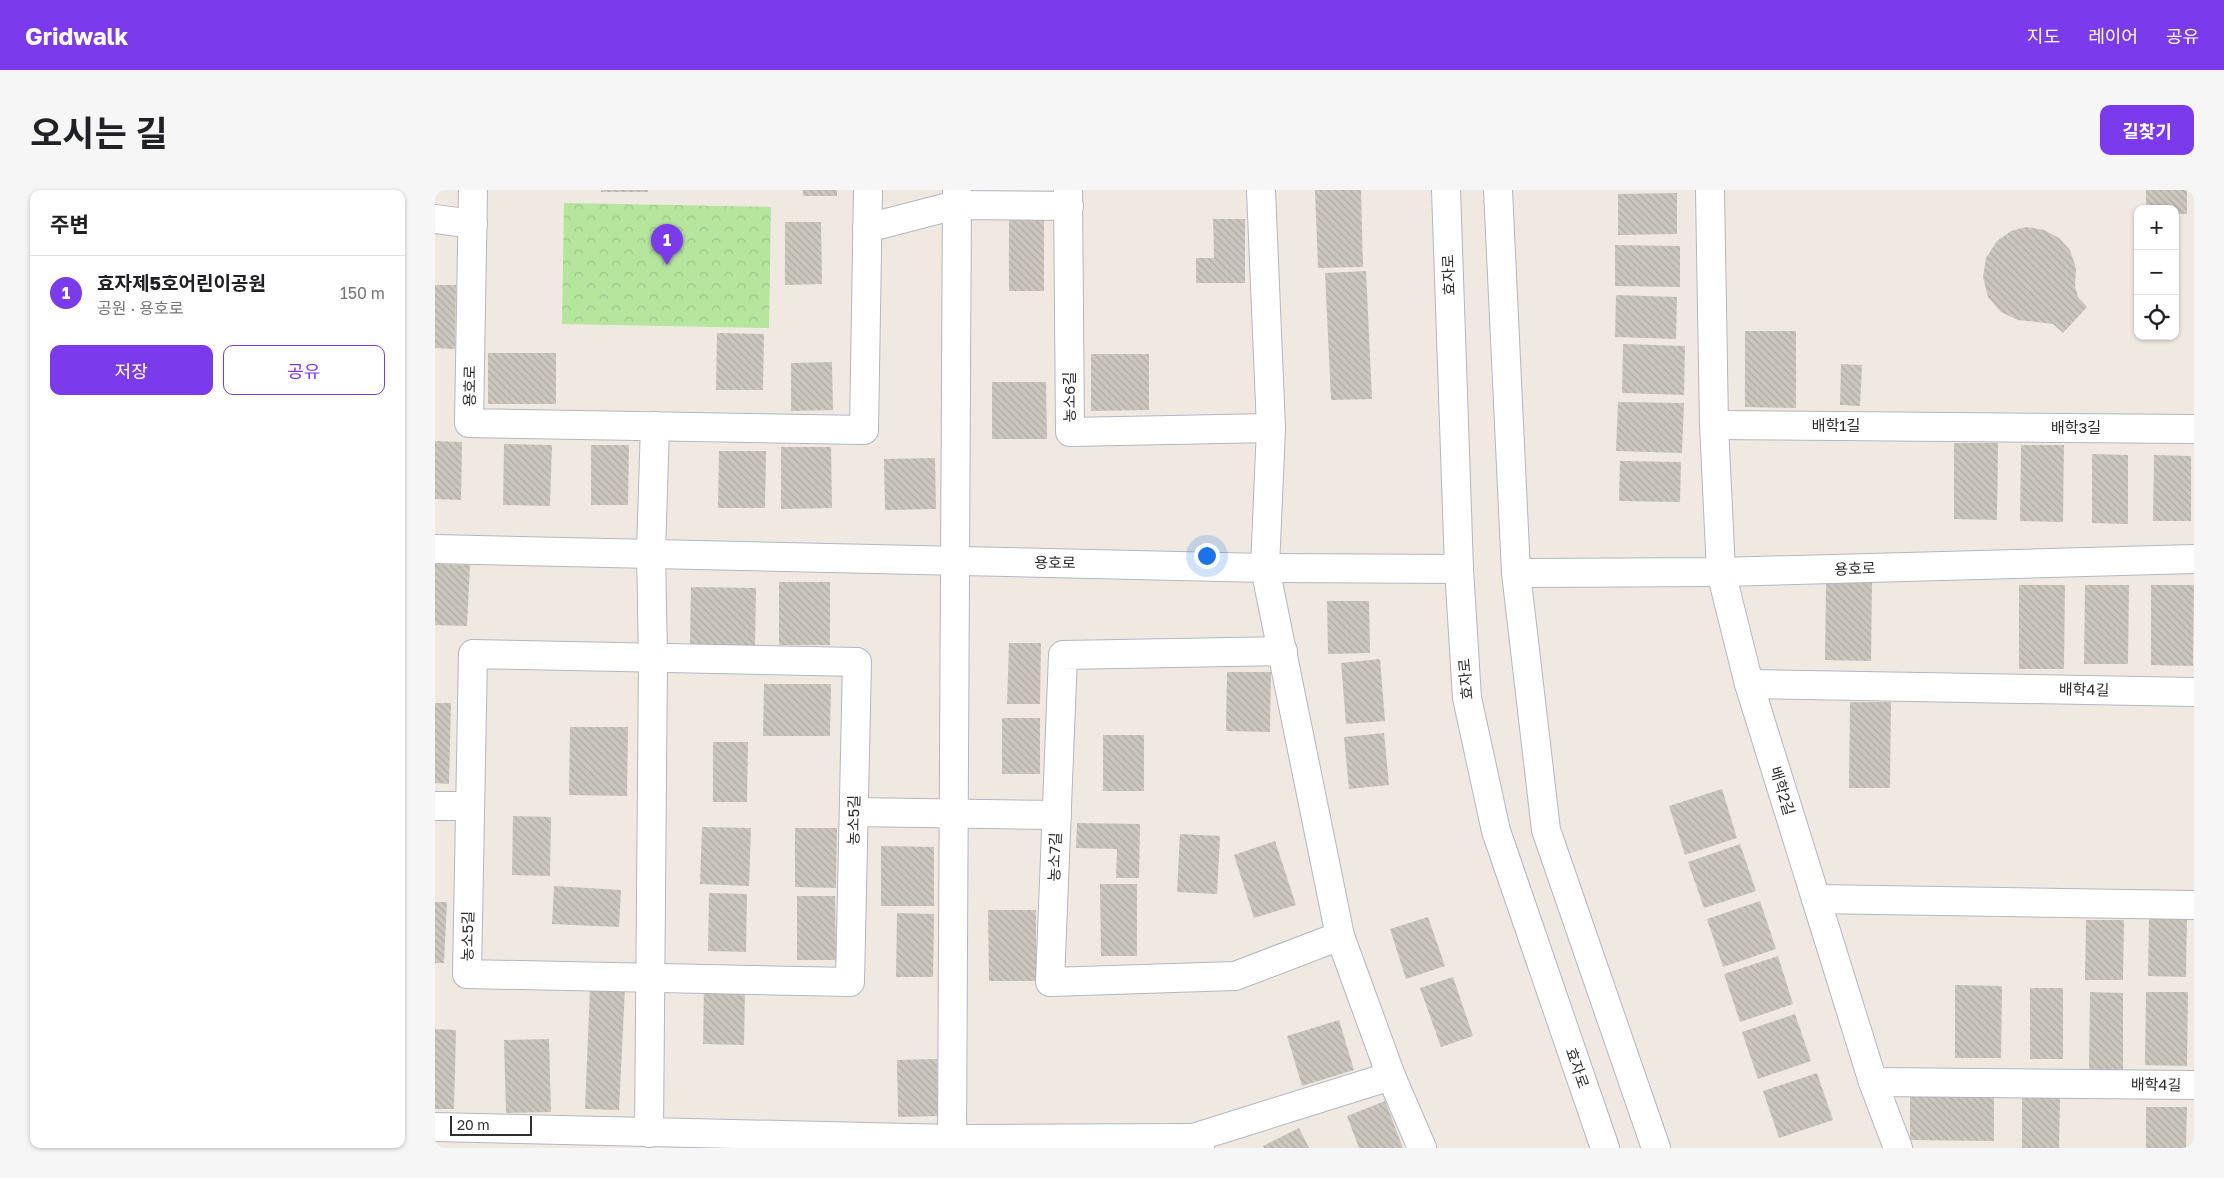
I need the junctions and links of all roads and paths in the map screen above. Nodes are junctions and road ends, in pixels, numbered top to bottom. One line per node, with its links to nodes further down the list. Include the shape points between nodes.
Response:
1 (473, 190): 10 (street)
2 (868, 190): 11 (street)
3 (1261, 190): 15 (street)
4 (1446, 190): 22 (street, 효자로)
5 (1498, 190): 24 (street)
6 (1710, 190): 13 (street)
7 (957, 198): 8 (street); 11 (street); 20 (street)
8 (1069, 198): 15 (street, 농소6길, via 1070,432)
9 (435, 219): 10 (street)
10 (473, 224): 12 (street, 용호로, via 469,423)
11 (867, 228): 12 (street, 용호로, via 864,430)
12 (655, 426): 18 (street)
13 (1713, 426): 14 (street, 배학1길); 23 (street)
14 (1959, 427): 16 (street, 배학3길)
15 (1271, 428): 21 (street)
16 (2194, 429)
17 (435, 549): 18 (street, 용호로)
18 (651, 552): 20 (street, 용호로); 26 (street)
19 (2194, 559): 23 (street, 용호로)
20 (956, 560): 21 (street, 용호로); 32 (street)
21 (1265, 568): 22 (street, 용호로); 25 (street)
22 (1459, 569): 46 (street, 효자로, via 1467,698 1496,831)
23 (1721, 572): 24 (street, 용호로); 27 (street, 배학2길)
24 (1516, 573): 47 (street, via 1546,830)
25 (1283, 651): 33 (street, 농소7길, via 1063,656); 36 (street)
26 (653, 658): 30 (street, 농소5길, via 473,654); 31 (street, 농소5길, via 857,662); 37 (street)
27 (1749, 684): 28 (street, 배학4길); 34 (street, 배학2길)
28 (2194, 692)
29 (435, 806): 30 (street)
30 (471, 806): 37 (street, 농소5길, via 467,974)
31 (854, 812): 32 (street); 37 (street, 농소5길, via 850,982)
32 (953, 813): 33 (street); 43 (street)
33 (1057, 815): 36 (street, 농소7길, via 1050,982 1235,976)
34 (1816, 899): 35 (street); 39 (street, 배학2길)
35 (2194, 905)
36 (1340, 936): 38 (street)
37 (650, 978): 42 (street)
38 (1391, 1076): 44 (street); 45 (street)
39 (1873, 1082): 40 (street, 배학4길); 48 (street, 배학2길)
40 (2194, 1085)
41 (435, 1127): 42 (street)
42 (649, 1133): 43 (street)
43 (952, 1139): 44 (street)
44 (1196, 1143)
45 (1422, 1148)
46 (1605, 1148)
47 (1656, 1148)
48 (1898, 1148)

